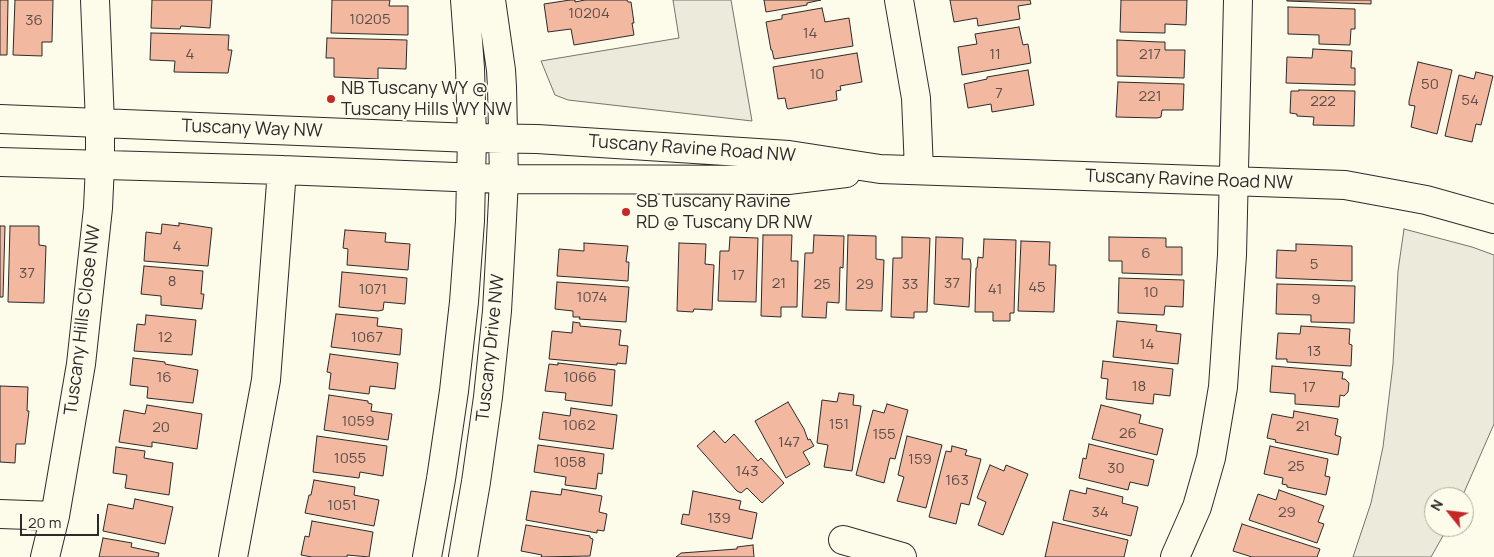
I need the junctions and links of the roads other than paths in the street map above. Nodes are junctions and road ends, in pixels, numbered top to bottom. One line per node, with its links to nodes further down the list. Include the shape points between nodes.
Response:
1 (95, 0): 7 (street, Tuscany Hills Close NW)
2 (465, 0): 9 (street, Tuscany Drive NW)
3 (491, 0): 8 (street, Tuscany Drive NW, via 501,70)
4 (899, 0): 14 (street, via 916,98)
5 (1238, 0): 17 (street)
6 (0, 120): 7 (street, Tuscany Way NW)
7 (100, 123): 9 (street, Tuscany Way NW); 11 (street, Tuscany Hills Close NW)
8 (504, 137): 9 (street, Tuscany Way NW); 12 (street, Tuscany Ravine Road NW, via 789,155); 16 (street, Tuscany Drive NW)
9 (472, 138): 15 (street, Tuscany Drive NW)
10 (0, 162): 11 (street)
11 (100, 165): 13 (street); 20 (street, Tuscany Hills Close NW, via 81,364)
12 (880, 169): 14 (street, Tuscany Ravine Road NW); 16 (street, Tuscany Ravine Road NW, via 788,180)
13 (282, 170): 15 (street); 23 (street, via 266,380)
14 (919, 170): 17 (street, Tuscany Ravine Road NW)
15 (472, 177): 16 (street); 24 (street, Tuscany Drive NW, via 464,302 454,391)
16 (504, 180): 25 (street, Tuscany Drive NW, via 488,397)
17 (1233, 182): 18 (street, Tuscany Ravine Road NW, via 1344,185 1426,200); 27 (street, via 1232,255 1222,387 1202,491)
18 (1494, 220)
19 (0, 514): 20 (street)
20 (55, 516): 22 (street, Tuscany Hills Close NW)
21 (842, 540): 26 (street)
22 (45, 557)
23 (233, 557)
24 (427, 557)
25 (463, 557)
26 (902, 557)
27 (1175, 557)

